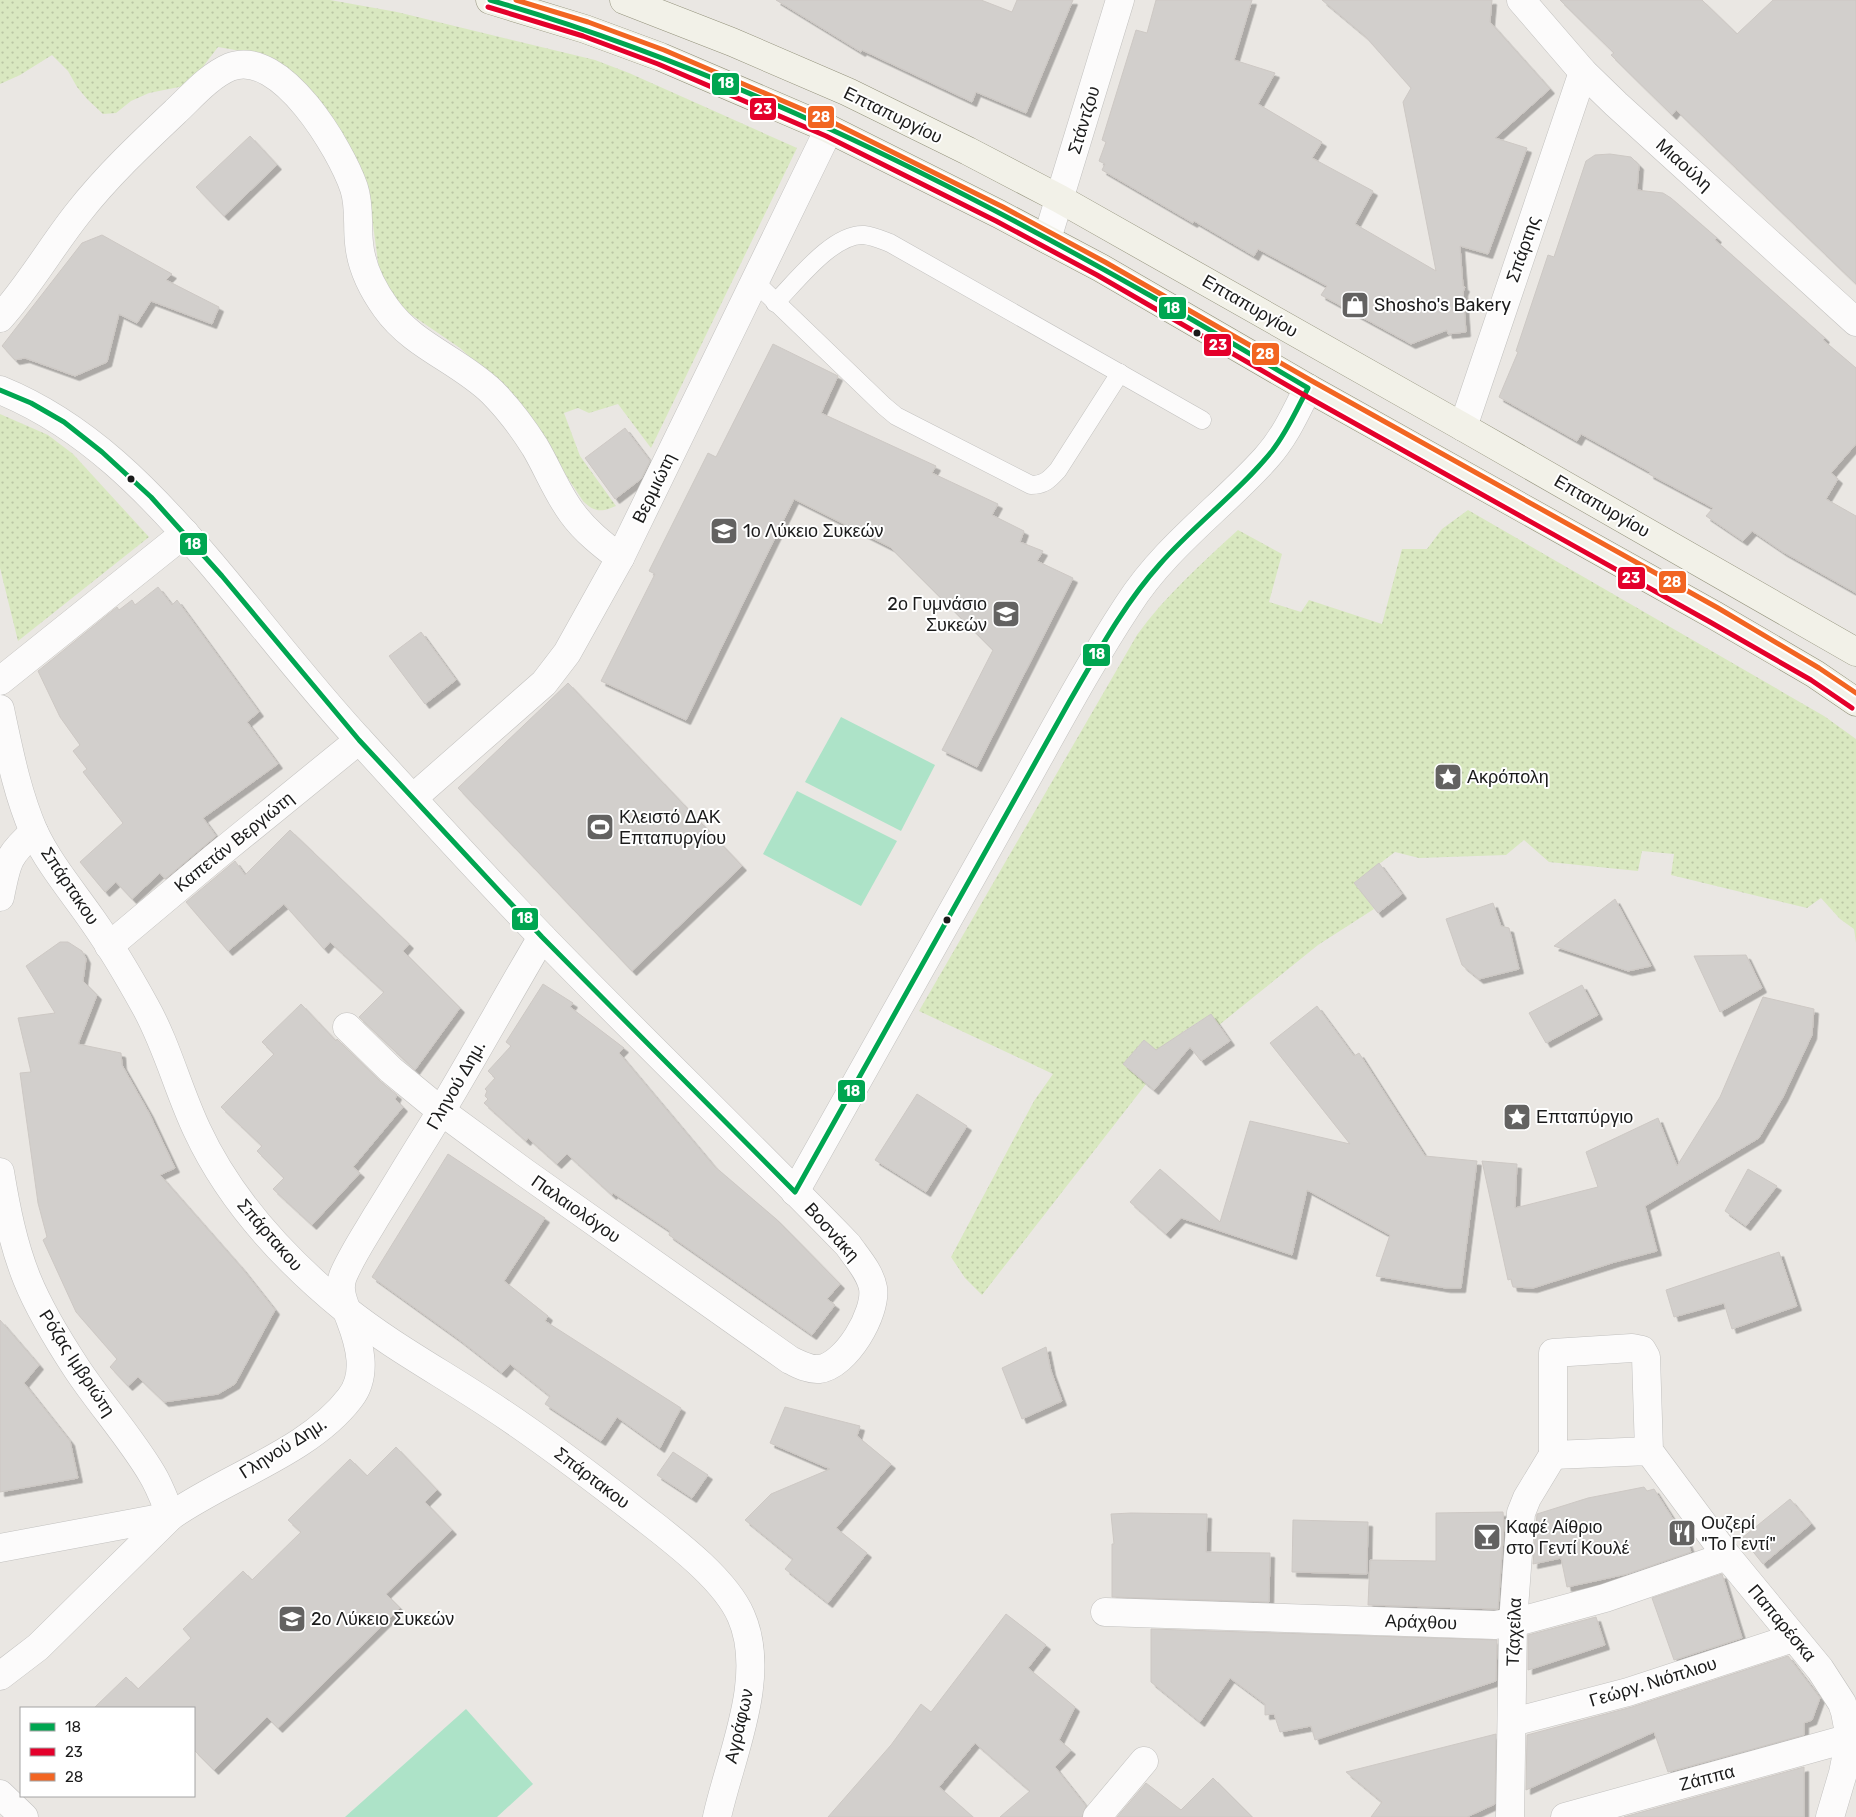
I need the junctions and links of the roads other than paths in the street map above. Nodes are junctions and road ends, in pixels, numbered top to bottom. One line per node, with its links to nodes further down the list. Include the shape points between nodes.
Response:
1 (490, 0): 6 (main road, via 627,44)
2 (624, 0): 7 (main road, Επταπυργίου, via 848,92)
3 (1120, 0): 7 (street, Στάντζου)
4 (1521, 0): 5 (street, Μιαούλη)
5 (1583, 72): 12 (street, Μιαούλη); 17 (street, Σπάρτης)
6 (829, 129): 8 (main road); 9 (street, Βερμιώτη)
7 (1060, 199): 8 (street, Στάντζου); 17 (main road, Επταπυργίου)
8 (1047, 239): 14 (main road)
9 (755, 282): 10 (lane); 19 (street, Βερμιώτη)
10 (775, 303): 13 (lane, via 838,242 850,236 865,235 890,243); 13 (lane, via 896,416 1031,485 1050,480 1058,470)
11 (0, 318): 19 (street, via 93,195 138,147 214,77 229,67 252,65 275,76 300,99 345,165 357,201 362,256 378,295 392,316 416,340 468,371 505,405 535,448 573,515)
12 (1856, 322)
13 (1120, 372): 16 (lane)
14 (1308, 388): 22 (main road, via 1714,615); 33 (street, Βοσνάκη, via 1268,456 1181,540 1145,580 1128,605)
15 (0, 390): 18 (street, Βοσνάκη, via 46,411 83,436 138,484)
16 (1202, 420)
17 (1463, 427): 20 (main road, Επταπυργίου)
18 (185, 533): 21 (street); 24 (street, Βοσνάκη)
19 (620, 558): 25 (street, Βερμιώτη, via 567,653 544,683)
20 (1856, 652)
21 (0, 681)
22 (1856, 702)
23 (0, 709): 26 (street, Σπάρτακου, via 19,792)
24 (359, 740): 25 (street, Βοσνάκη); 29 (street, Καπετάν Βεργιώτη)
25 (413, 798): 28 (street, Βοσνάκη)
26 (34, 832): 27 (street, via 10,857); 29 (street, Σπάρτακου)
27 (0, 897)
28 (542, 937): 31 (street, Γληνού Δημ.); 33 (street, Βοσνάκη)
29 (109, 946): 34 (street, Σπάρτακου, via 147,1010 195,1126 229,1187 272,1241 306,1276)
30 (347, 1027): 31 (street, Παλαιολόγου)
31 (441, 1112): 34 (street, Γληνού Δημ., via 347,1268 340,1286); 35 (street, Παλαιολόγου, via 790,1360)
32 (0, 1172): 38 (street, Ρόζας Ιμβριώτη, via 17,1250 40,1307 78,1371 144,1461 160,1487)
33 (795, 1192): 35 (street, Βοσνάκη, via 848,1245 873,1287 873,1300 859,1335 831,1365)
34 (347, 1310): 38 (street, Γληνού Δημ., via 361,1365 359,1381 349,1400 295,1445); 41 (street, Σπάρτακου, via 509,1418 675,1541)
35 (818, 1369)
36 (1650, 1451): 37 (street); 37 (street, via 1646,1357 1642,1350 1632,1348 1553,1353); 40 (street, Παπαρέσκα)
37 (1553, 1455): 43 (street, Τζαχείλα, via 1521,1513)
38 (171, 1516): 39 (street); 45 (street, Γληνού Δημ., via 38,1648)
39 (0, 1548)
40 (1727, 1556): 43 (street, Αράχθου, via 1605,1598); 44 (street, Παπαρέσκα)
41 (736, 1606): 49 (street, Αγράφων, via 749,1646 750,1682 743,1722)
42 (1104, 1612): 43 (street, Αράχθου, via 1486,1625)
43 (1513, 1622): 46 (street, Τζαχείλα)
44 (1793, 1638): 46 (street, Γεώργ. Νιόπλιου, via 1628,1692); 47 (street, Παπαρέσκα, via 1837,1694 1845,1712)
45 (0, 1676)
46 (1513, 1722): 51 (street, Τζαχείλα)
47 (1850, 1738): 52 (street, Ζάππα); 53 (street, Παπαρέσκα)
48 (1144, 1761): 50 (street)
49 (717, 1817)
50 (1097, 1817)
51 (1510, 1817)
52 (1565, 1817)
53 (1830, 1817)

